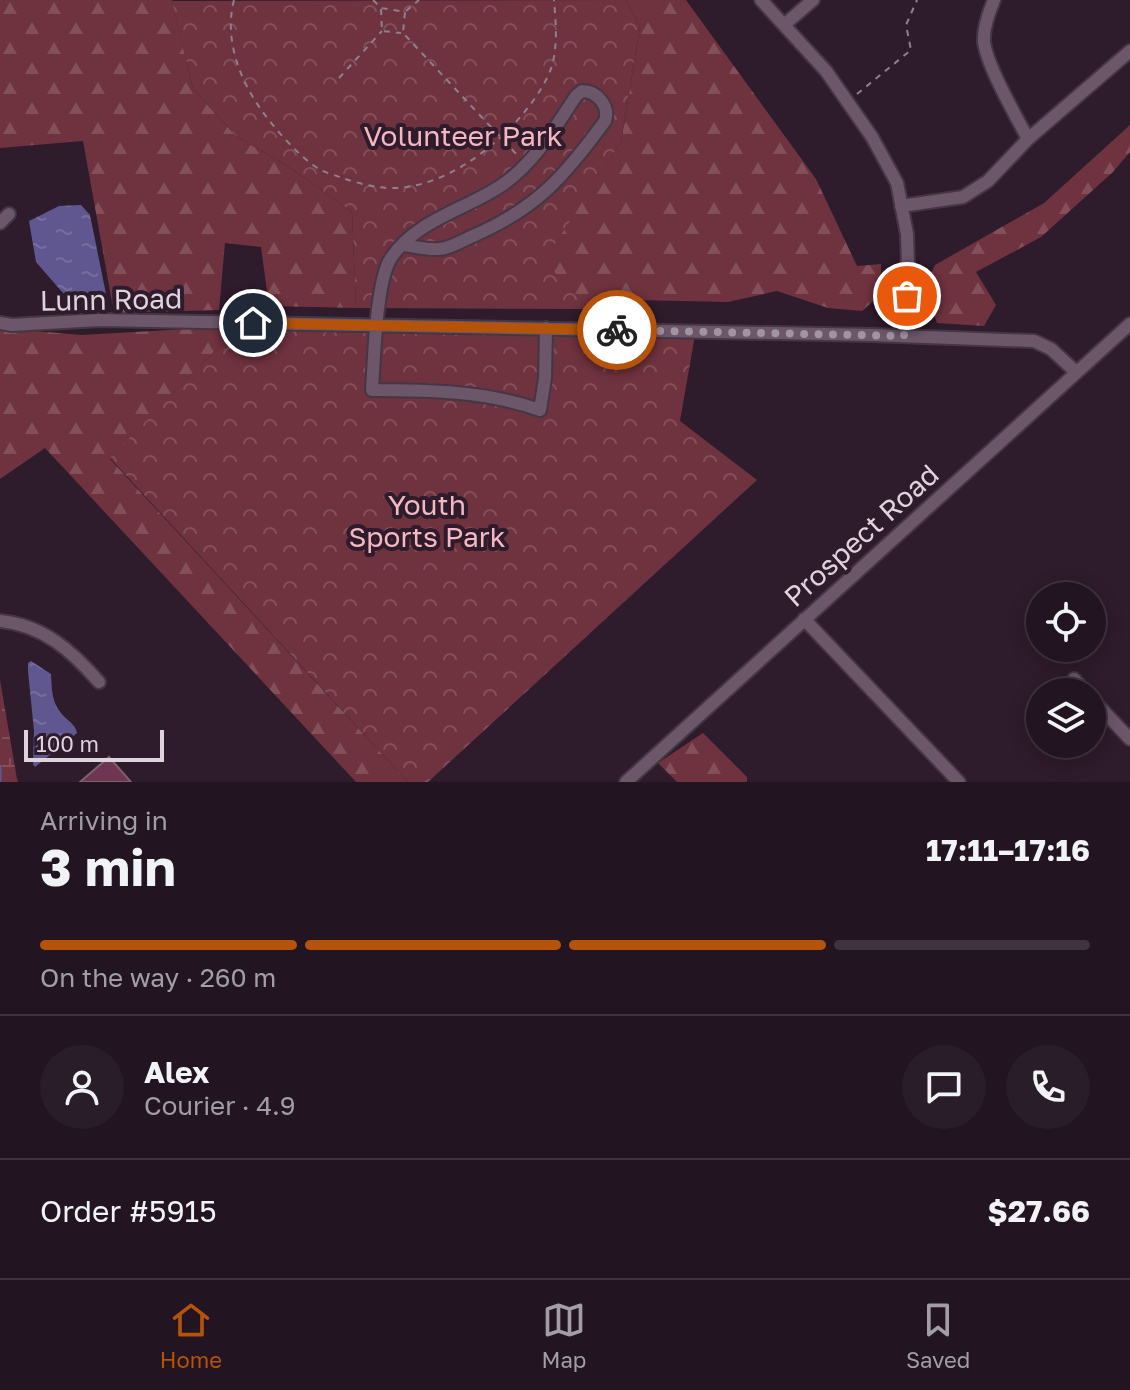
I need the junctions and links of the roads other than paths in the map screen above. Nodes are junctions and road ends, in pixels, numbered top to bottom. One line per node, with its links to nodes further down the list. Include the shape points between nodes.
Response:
1 (761, 0): 4 (street)
2 (813, 0): 4 (street)
3 (994, 0): 6 (street, via 984,42)
4 (784, 25): 7 (street, via 826,71 872,137 897,183)
5 (1130, 51): 6 (street)
6 (1028, 139): 7 (street, via 988,181 963,197)
7 (901, 206): 13 (street, via 908,267)
8 (402, 245): 8 (street, via 424,227 505,183 547,140 582,91 605,105 605,121 575,161 525,209 440,250); 11 (street, via 385,271)
9 (0, 323): 11 (street, Lunn Road)
10 (1130, 324): 14 (street, Prospect Road)
11 (377, 325): 12 (street, Lunn Road); 12 (street, via 372,390 507,399 540,410)
12 (546, 328): 13 (street, Lunn Road)
13 (904, 336): 14 (street, Lunn Road, via 1034,341)
14 (1076, 372): 15 (street, Prospect Road)
15 (804, 619): 20 (street, Prospect Road); 21 (street)
16 (0, 621): 17 (street, via 48,635)
17 (99, 682)
18 (1106, 714): 19 (street)
19 (1130, 739)
20 (626, 782)
21 (959, 782)

